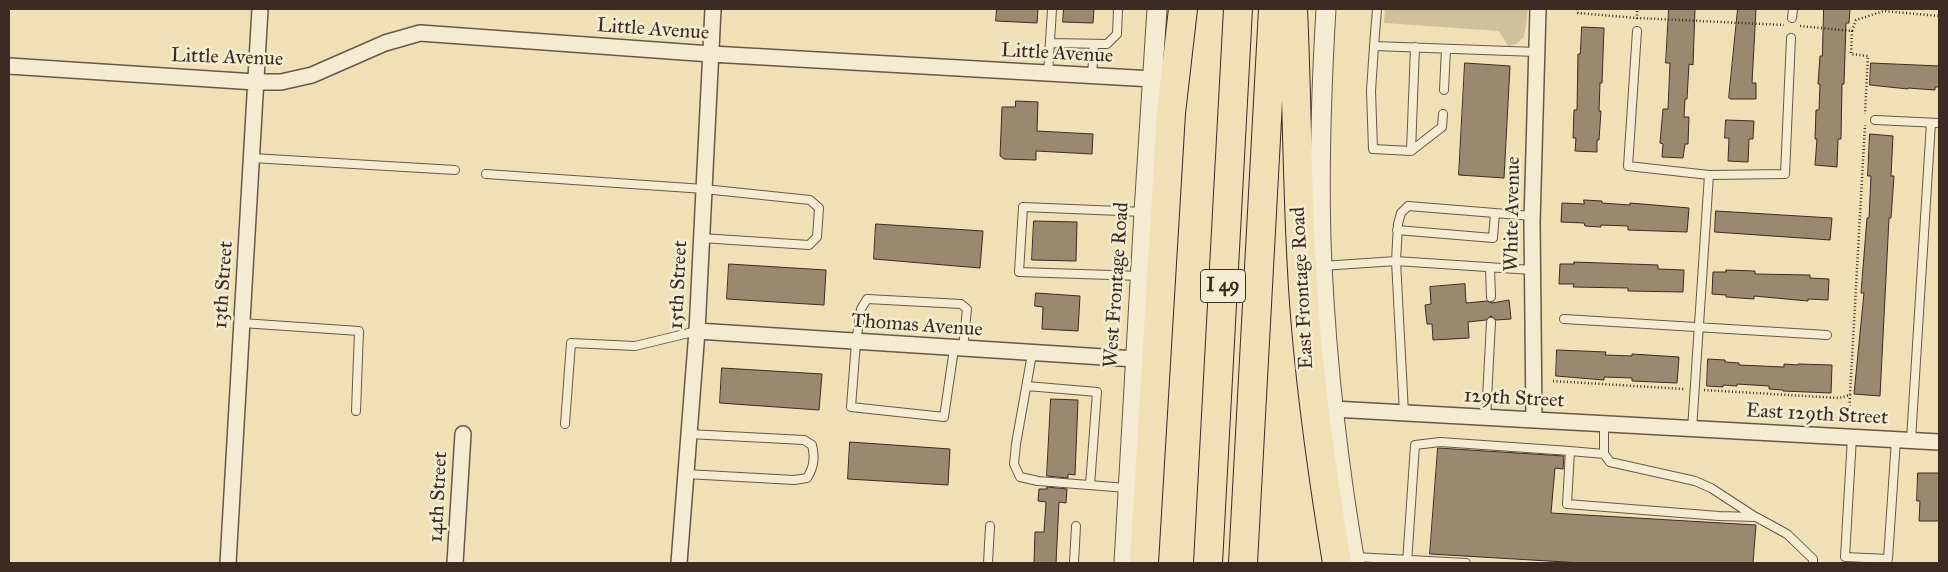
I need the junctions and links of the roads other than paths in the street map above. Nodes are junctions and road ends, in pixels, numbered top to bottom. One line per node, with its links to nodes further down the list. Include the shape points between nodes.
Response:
1 (260, 9): 28 (street, 13th Street)
2 (714, 9): 23 (street, 15th Street)
3 (1052, 9): 17 (lane)
4 (1118, 9): 18 (lane, via 1116,34 1107,44)
5 (1157, 9): 27 (street, West Frontage Road)
6 (1183, 9): 90 (highway, via 1171,113)
7 (1238, 9): 91 (highway, I 49)
8 (1273, 9): 92 (highway, I 49)
9 (1294, 9): 82 (highway, via 1302,282 1309,361 1322,473)
10 (1326, 9): 45 (street, East Frontage Road, via 1320,141)
11 (1377, 9): 19 (lane)
12 (1538, 9): 22 (street, White Avenue)
13 (1793, 9): 14 (lane)
14 (1792, 18)
15 (1637, 30): 37 (lane, via 1628,166)
16 (1792, 38): 37 (lane, via 1786,174)
17 (1050, 42): 18 (lane); 25 (lane)
18 (1094, 44): 26 (lane)
19 (1374, 46): 20 (lane); 33 (lane, via 1372,149)
20 (1415, 48): 21 (lane); 33 (lane)
21 (1446, 49): 22 (lane); 29 (lane)
22 (1536, 52): 41 (street, White Avenue)
23 (711, 54): 25 (street, Little Avenue); 28 (street, Little Avenue, via 420,33 385,42 312,75 281,82); 38 (street, 15th Street)
24 (9, 66): 28 (street, Little Avenue)
25 (1048, 74): 26 (street, Little Avenue)
26 (1092, 76): 27 (street, Little Avenue)
27 (1154, 79): 39 (street, West Frontage Road)
28 (256, 82): 34 (street, 13th Street)
29 (1444, 90)
30 (1443, 114): 33 (lane, via 1442,127)
31 (1875, 120): 32 (lane)
32 (1935, 123): 72 (lane)
33 (1411, 150)
34 (252, 158): 35 (lane); 51 (street, 13th Street)
35 (455, 170)
36 (486, 174): 38 (lane)
37 (1709, 175): 53 (lane)
38 (704, 189): 43 (street, 15th Street); 43 (lane, via 810,200 818,208 817,237 809,245)
39 (1144, 212): 48 (street, West Frontage Road); 48 (lane, via 1023,206 1020,272)
40 (1495, 214): 41 (lane); 42 (lane, via 1408,206 1401,213); 42 (lane, via 1493,238)
41 (1532, 216): 47 (street, White Avenue)
42 (1397, 230): 44 (lane)
43 (702, 238): 54 (street, 15th Street)
44 (1396, 261): 45 (lane); 46 (lane); 63 (lane)
45 (1322, 266): 61 (street, East Frontage Road)
46 (1490, 267): 47 (lane); 49 (lane)
47 (1532, 270): 65 (street, White Avenue)
48 (1141, 276): 59 (street, West Frontage Road)
49 (1491, 297)
50 (1564, 318): 53 (lane)
51 (242, 322): 62 (lane, via 359,332); 84 (street, 13th Street)
52 (1491, 322): 64 (lane)
53 (1699, 327): 55 (lane); 68 (lane)
54 (697, 331): 56 (street, Thomas Avenue); 66 (lane, via 634,346 571,343); 70 (street, 15th Street)
55 (1827, 336)
56 (856, 342): 57 (street, Thomas Avenue); 57 (lane, via 860,309 867,299 960,304 967,309); 57 (lane, via 851,407 944,417)
57 (959, 349): 58 (street, Thomas Avenue)
58 (1032, 354): 59 (street, Thomas Avenue); 60 (lane)
59 (1135, 359): 78 (street, West Frontage Road)
60 (1028, 386): 77 (lane, via 1098,392); 77 (lane, via 1014,464 1020,477)
61 (1333, 409): 63 (street, 129th Street); 82 (street, East Frontage Road)
62 (356, 411)
63 (1404, 413): 64 (street, 129th Street)
64 (1486, 418): 65 (street, 129th Street)
65 (1534, 420): 67 (street, 129th Street)
66 (565, 424)
67 (1604, 424): 68 (street, 129th Street); 75 (lane)
68 (1692, 428): 71 (street, East 129th Street)
69 (463, 434): 85 (street, 14th Street)
70 (689, 434): 76 (street, 15th Street); 76 (lane, via 804,440 812,445 813,469 807,478 794,480)
71 (1852, 437): 72 (street, East 129th Street); 72 (lane, via 1845,557 1888,559)
72 (1903, 440): 73 (street, East 129th Street)
73 (1939, 442)
74 (1570, 451): 75 (lane); 79 (lane, via 1567,504); 83 (lane, via 1440,442 1415,445)
75 (1604, 454): 79 (lane, via 1610,462 1695,481)
76 (686, 474): 86 (street, 15th Street)
77 (1090, 485): 78 (lane)
78 (1127, 488): 89 (street, West Frontage Road)
79 (1756, 517): 94 (lane, via 1787,534)
80 (990, 526): 87 (lane)
81 (1076, 526): 88 (lane)
82 (1349, 561): 83 (lane)
83 (1407, 562): 93 (lane)
84 (228, 563)
85 (455, 563)
86 (679, 563)
87 (988, 563)
88 (1074, 563)
89 (1124, 563)
90 (1144, 563)
91 (1208, 563)
92 (1244, 563)
93 (1466, 563)
94 (1813, 563)

